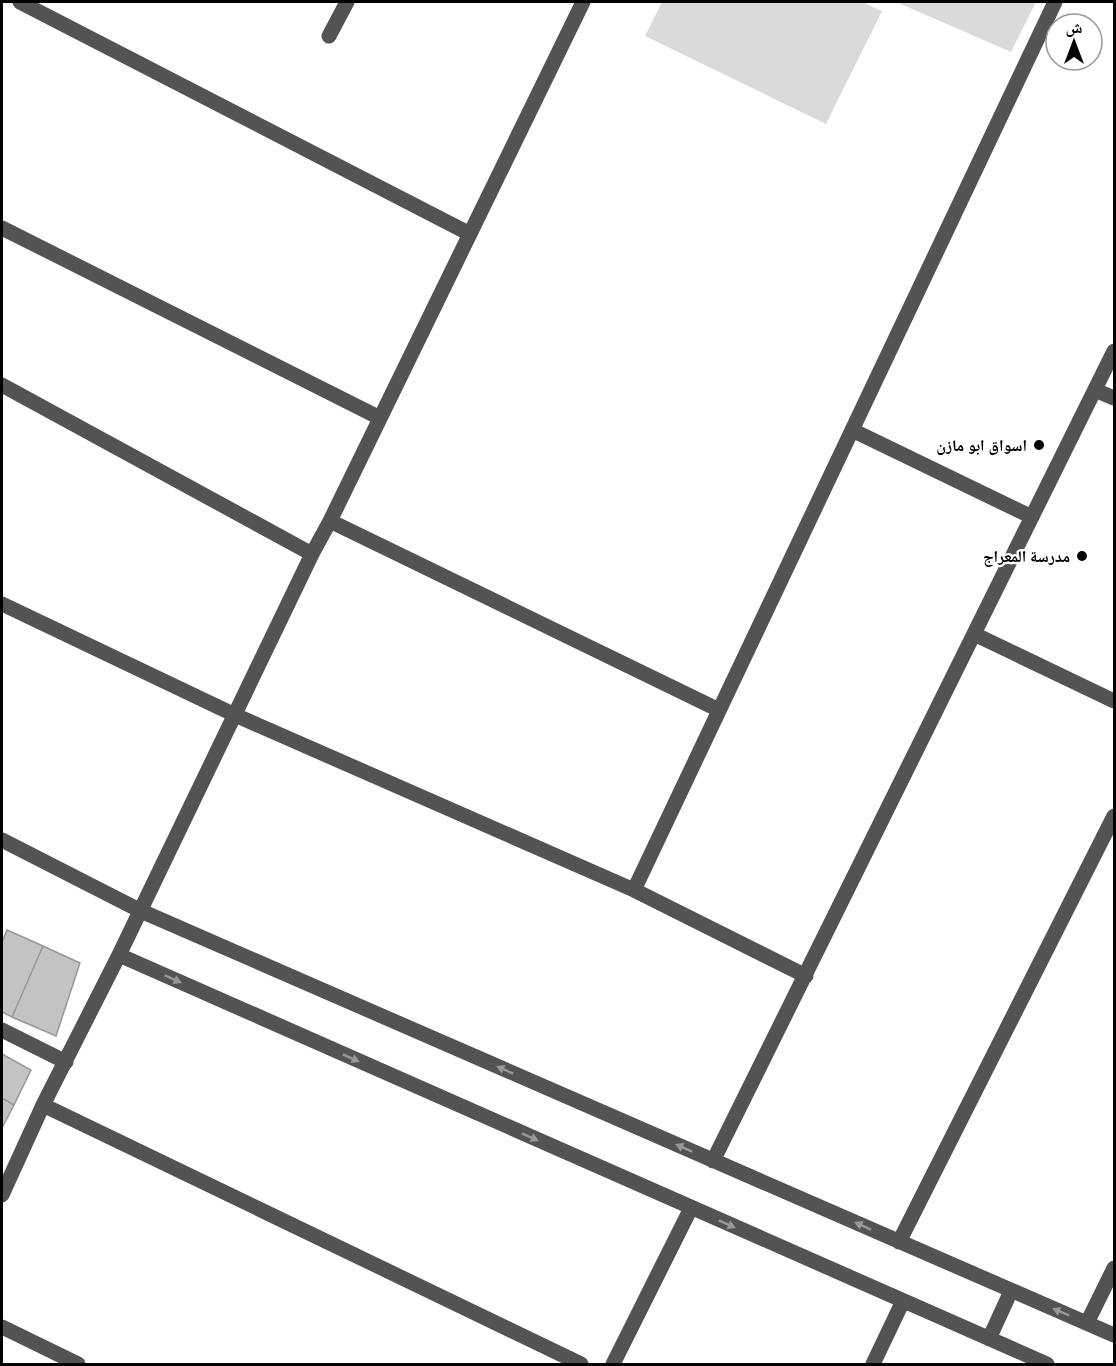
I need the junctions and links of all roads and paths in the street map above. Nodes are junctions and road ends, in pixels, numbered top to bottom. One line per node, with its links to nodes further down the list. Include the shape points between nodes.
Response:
1 (20, 2): 7 (street)
2 (347, 2): 5 (street)
3 (583, 2): 7 (street)
4 (1055, 2): 13 (street)
5 (329, 36)
6 (2, 228): 12 (street)
7 (470, 234): 12 (street)
8 (1114, 351): 10 (street)
9 (2, 385): 16 (street)
10 (1095, 390): 11 (street); 14 (street)
11 (1114, 398)
12 (380, 418): 15 (street)
13 (852, 430): 14 (street); 20 (street)
14 (1032, 517): 18 (street)
15 (330, 521): 16 (street); 20 (street)
16 (312, 554): 21 (street)
17 (2, 604): 21 (street)
18 (974, 634): 19 (street); 27 (street)
19 (1114, 701)
20 (719, 710): 24 (street)
21 (235, 715): 24 (street); 25 (street)
22 (1114, 816): 34 (street)
23 (2, 840): 25 (street)
24 (634, 890): 27 (street)
25 (141, 911): 26 (street); 31 (street, one-way to 25)
26 (119, 955): 29 (street); 33 (street, one-way to 33)
27 (806, 976): 31 (street)
28 (2, 1030): 29 (street)
29 (66, 1062): 30 (street)
30 (43, 1105): 32 (street); 43 (street)
31 (713, 1161): 34 (street, one-way to 31)
32 (2, 1195)
33 (691, 1208): 37 (street, one-way to 37); 44 (street)
34 (899, 1242): 36 (street)
35 (1114, 1268): 38 (street)
36 (1011, 1291): 38 (street, one-way to 36); 41 (street)
37 (903, 1302): 41 (street); 45 (street)
38 (1087, 1323): 40 (street)
39 (2, 1327): 42 (street)
40 (1114, 1335)
41 (989, 1339): 46 (street)
42 (78, 1365)
43 (581, 1365)
44 (613, 1365)
45 (873, 1365)
46 (1047, 1365)

